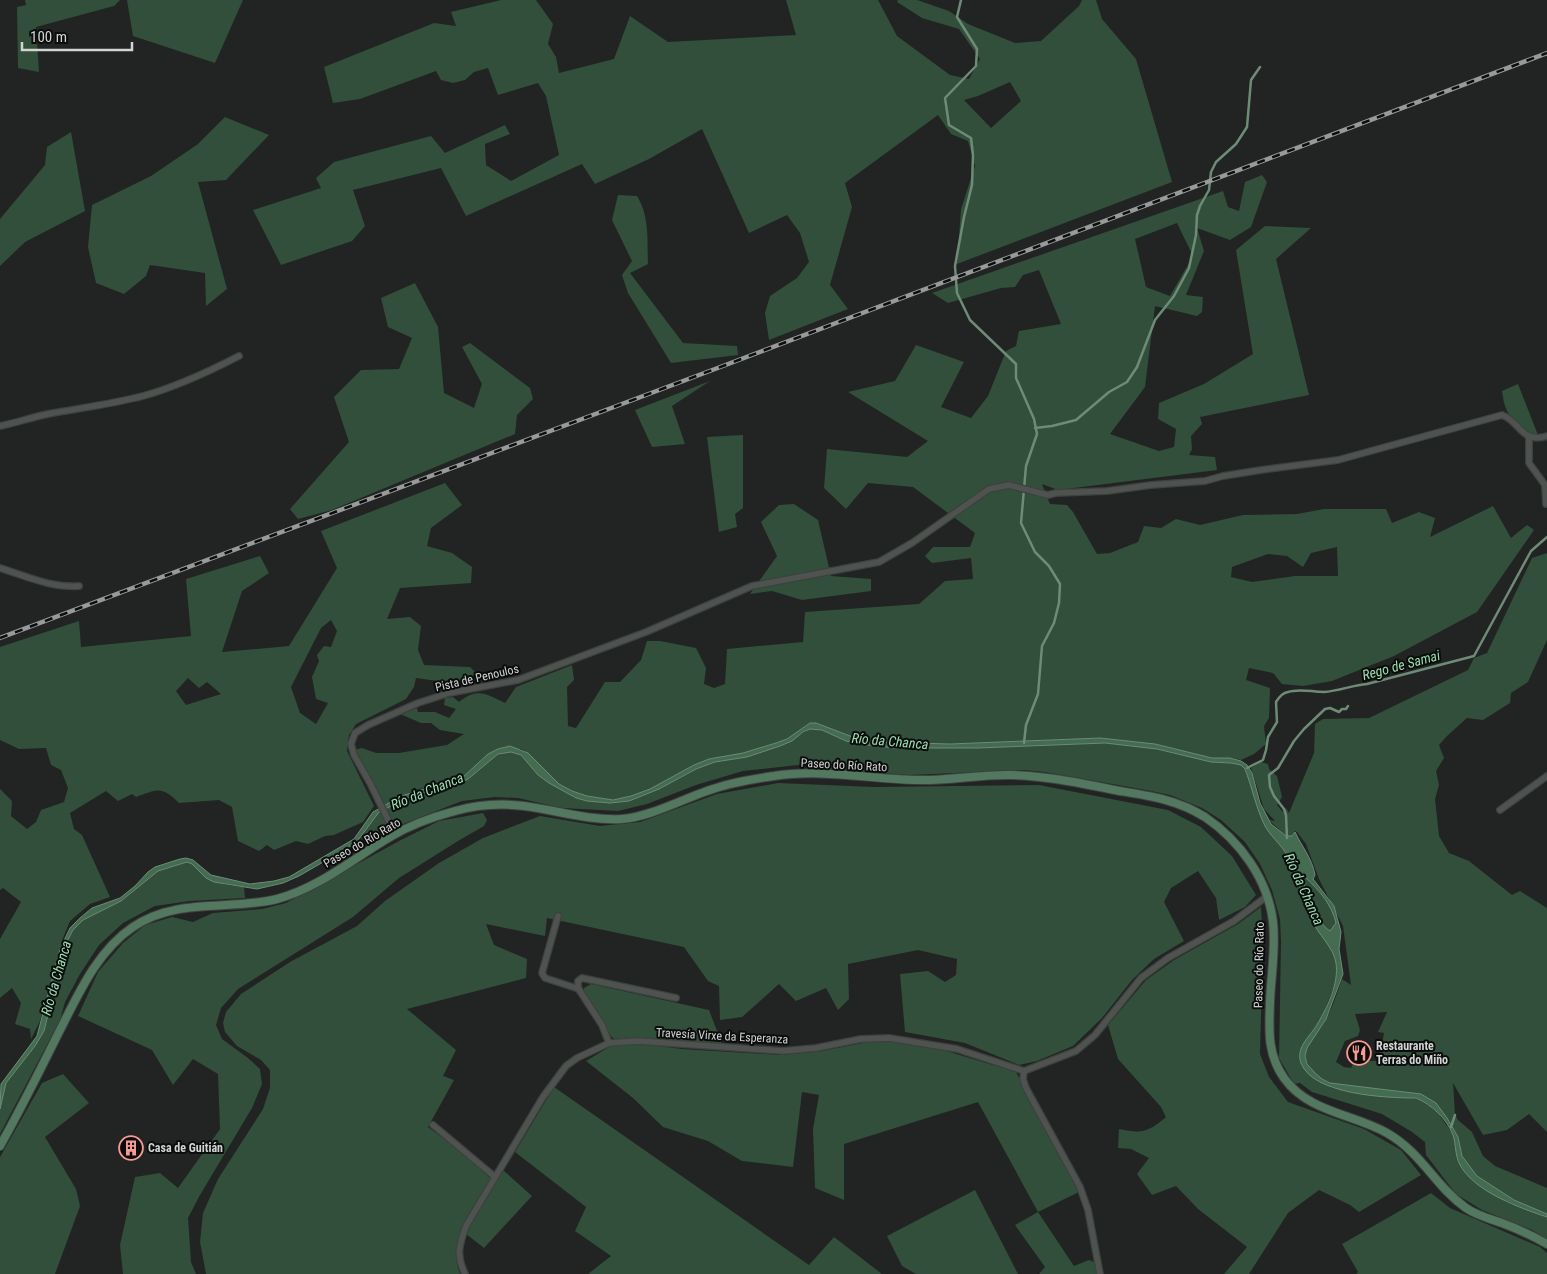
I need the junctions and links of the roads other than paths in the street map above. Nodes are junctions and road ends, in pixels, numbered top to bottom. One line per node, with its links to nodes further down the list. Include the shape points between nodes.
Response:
1 (239, 356): 2 (street, via 209,372 143,396)
2 (0, 426)
3 (1547, 436): 4 (street)
4 (1529, 438): 5 (street, via 1528,462 1545,485); 10 (street, Pista de Penoulos, via 1502,415 1338,460 1205,481 1048,495 1009,485 989,490 912,543 878,562 752,586 571,661 518,680 434,698 368,725 356,734 352,744 354,755)
5 (1546, 504)
6 (0, 568): 7 (street, via 42,582)
7 (79, 586)
8 (1547, 776): 9 (street)
9 (1500, 810)
10 (393, 830): 11 (street, Paseo do Río Rato, via 461,809 487,806 518,805 592,817 634,818 714,788 800,773 922,780 1007,775 1047,777 1170,800 1198,813 1241,849 1258,876); 18 (street, Paseo do Río Rato, via 310,887 292,894 271,900 172,910 134,926 101,958 78,994)
11 (1266, 897): 16 (street, via 1234,921 1168,958 1141,978 1095,1035 1076,1051); 20 (street, Paseo do Río Rato, via 1273,920 1274,942 1268,1039 1274,1061 1285,1080 1306,1100 1319,1107 1362,1121 1405,1144 1451,1196 1471,1212 1518,1229)
12 (558, 916): 13 (street, via 542,973 545,978)
13 (580, 989): 14 (street, via 578,981 582,978); 15 (street)
14 (676, 998)
15 (609, 1043): 16 (street, Travesía Virxe da Esperanza, via 638,1041 783,1050 889,1038 957,1049); 19 (street, Travesía Virxe da Esperanza, via 566,1066 543,1097)
16 (1024, 1071): 22 (street, via 1026,1088 1080,1187 1088,1210)
17 (433, 1125): 19 (street)
18 (0, 1146)
19 (495, 1177): 21 (street, Travesía Virxe da Esperanza, via 459,1244 460,1263)
20 (1547, 1244)
21 (465, 1274)
22 (1100, 1274)

